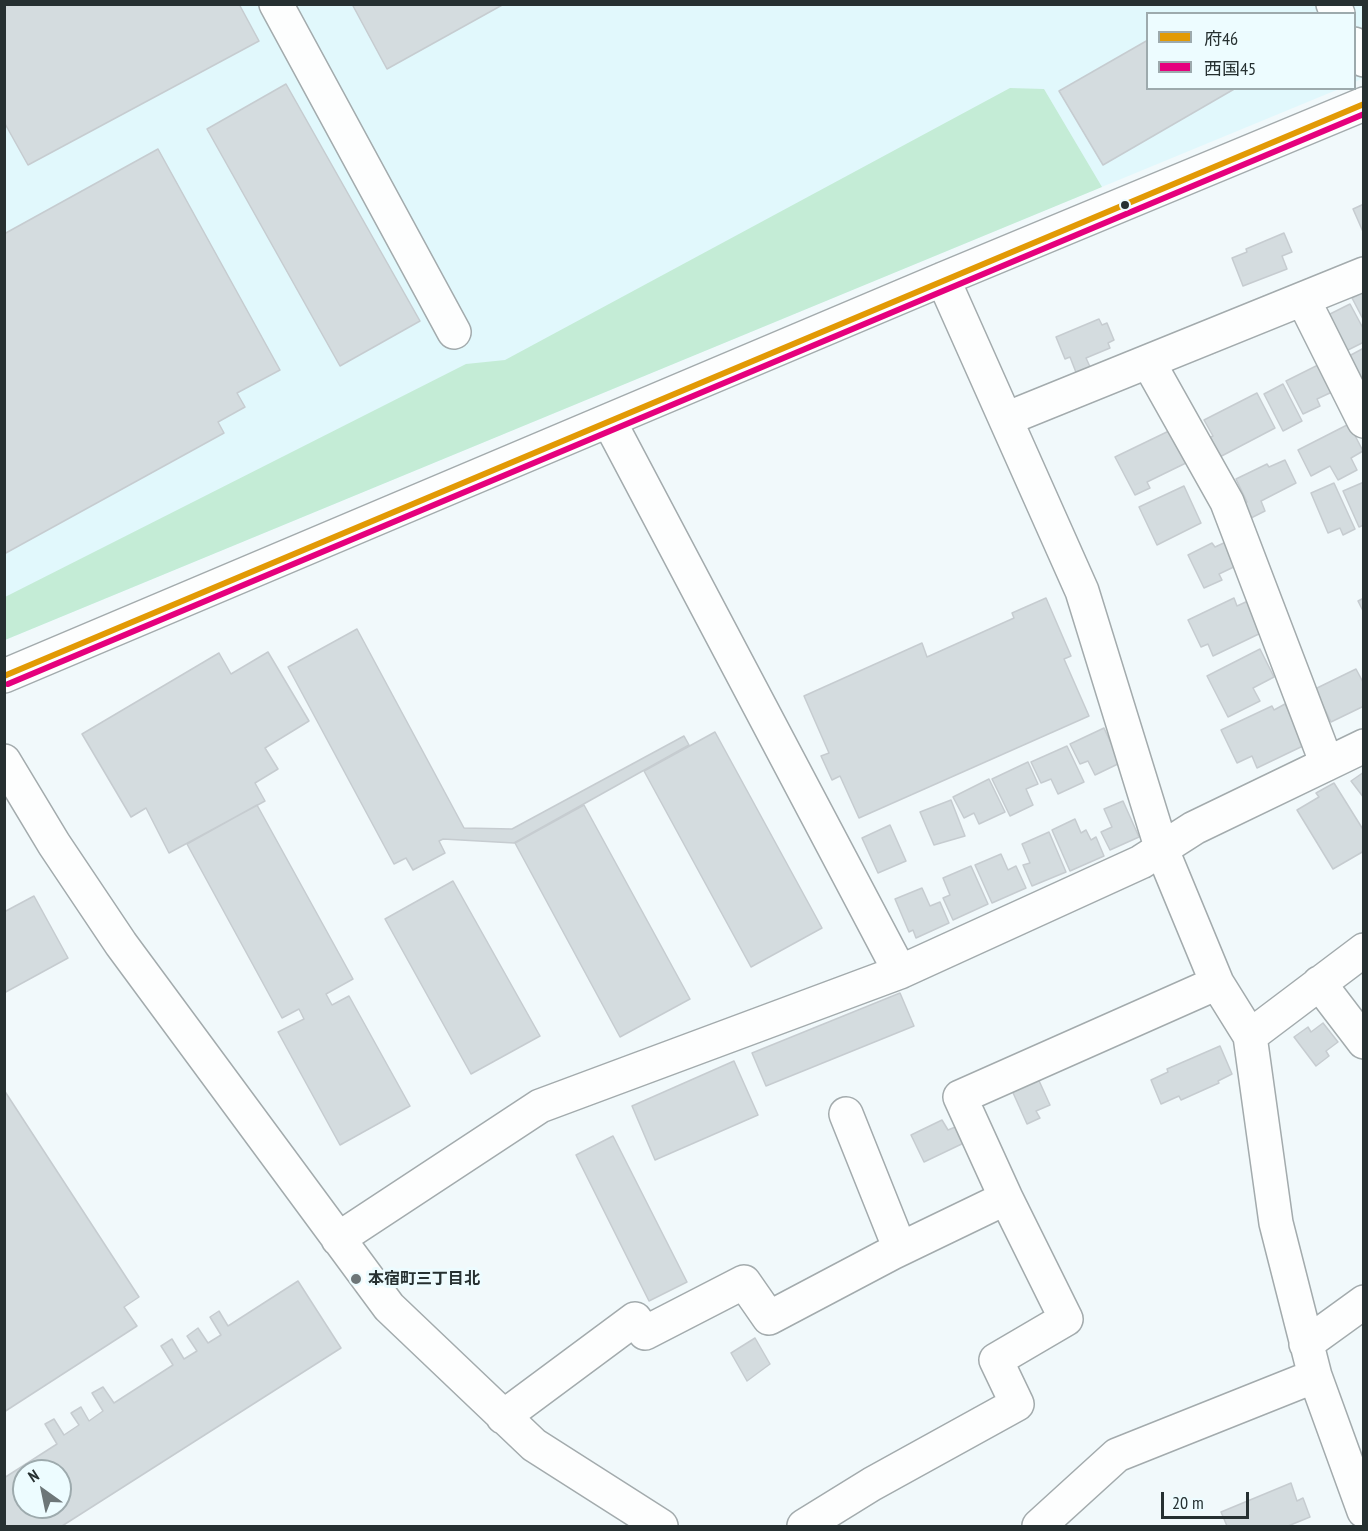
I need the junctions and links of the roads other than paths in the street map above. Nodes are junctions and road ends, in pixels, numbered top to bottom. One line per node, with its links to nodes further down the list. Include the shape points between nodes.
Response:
1 (276, 4): 8 (street)
2 (1356, 47): 3 (street)
3 (1364, 60)
4 (1364, 105): 6 (street)
5 (1364, 274): 7 (street)
6 (943, 279): 10 (street); 11 (street)
7 (1303, 299): 9 (street); 12 (street)
8 (454, 333)
9 (1149, 363): 10 (street); 16 (street, via 1227,502)
10 (1006, 419): 17 (street, via 1082,591)
11 (609, 421): 13 (street); 19 (street)
12 (1364, 421)
13 (4, 676)
14 (1364, 746): 16 (street)
15 (4, 761): 26 (street, via 121,945)
16 (1327, 764): 17 (street, via 1194,828)
17 (1162, 850): 19 (street); 20 (street)
18 (1364, 950): 21 (street)
19 (900, 972): 26 (street, via 540,1106)
20 (1217, 983): 22 (street); 25 (street, via 960,1097)
21 (1319, 983): 22 (street); 23 (street)
22 (1250, 1036): 29 (street, via 1276,1223)
23 (1364, 1042)
24 (846, 1114): 27 (street)
25 (1006, 1198): 27 (street); 34 (street, via 1066,1318 996,1360 1017,1404 872,1484)
26 (338, 1239): 31 (street, via 388,1307)
27 (900, 1249): 31 (street, via 769,1318 744,1282 645,1333 635,1319)
28 (1364, 1302): 29 (street)
29 (1306, 1344): 30 (street)
30 (1315, 1376): 32 (street); 35 (street, via 1117,1455)
31 (503, 1417): 33 (street, via 534,1445)
32 (1364, 1511)
33 (661, 1527)
34 (804, 1527)
35 (1039, 1527)

